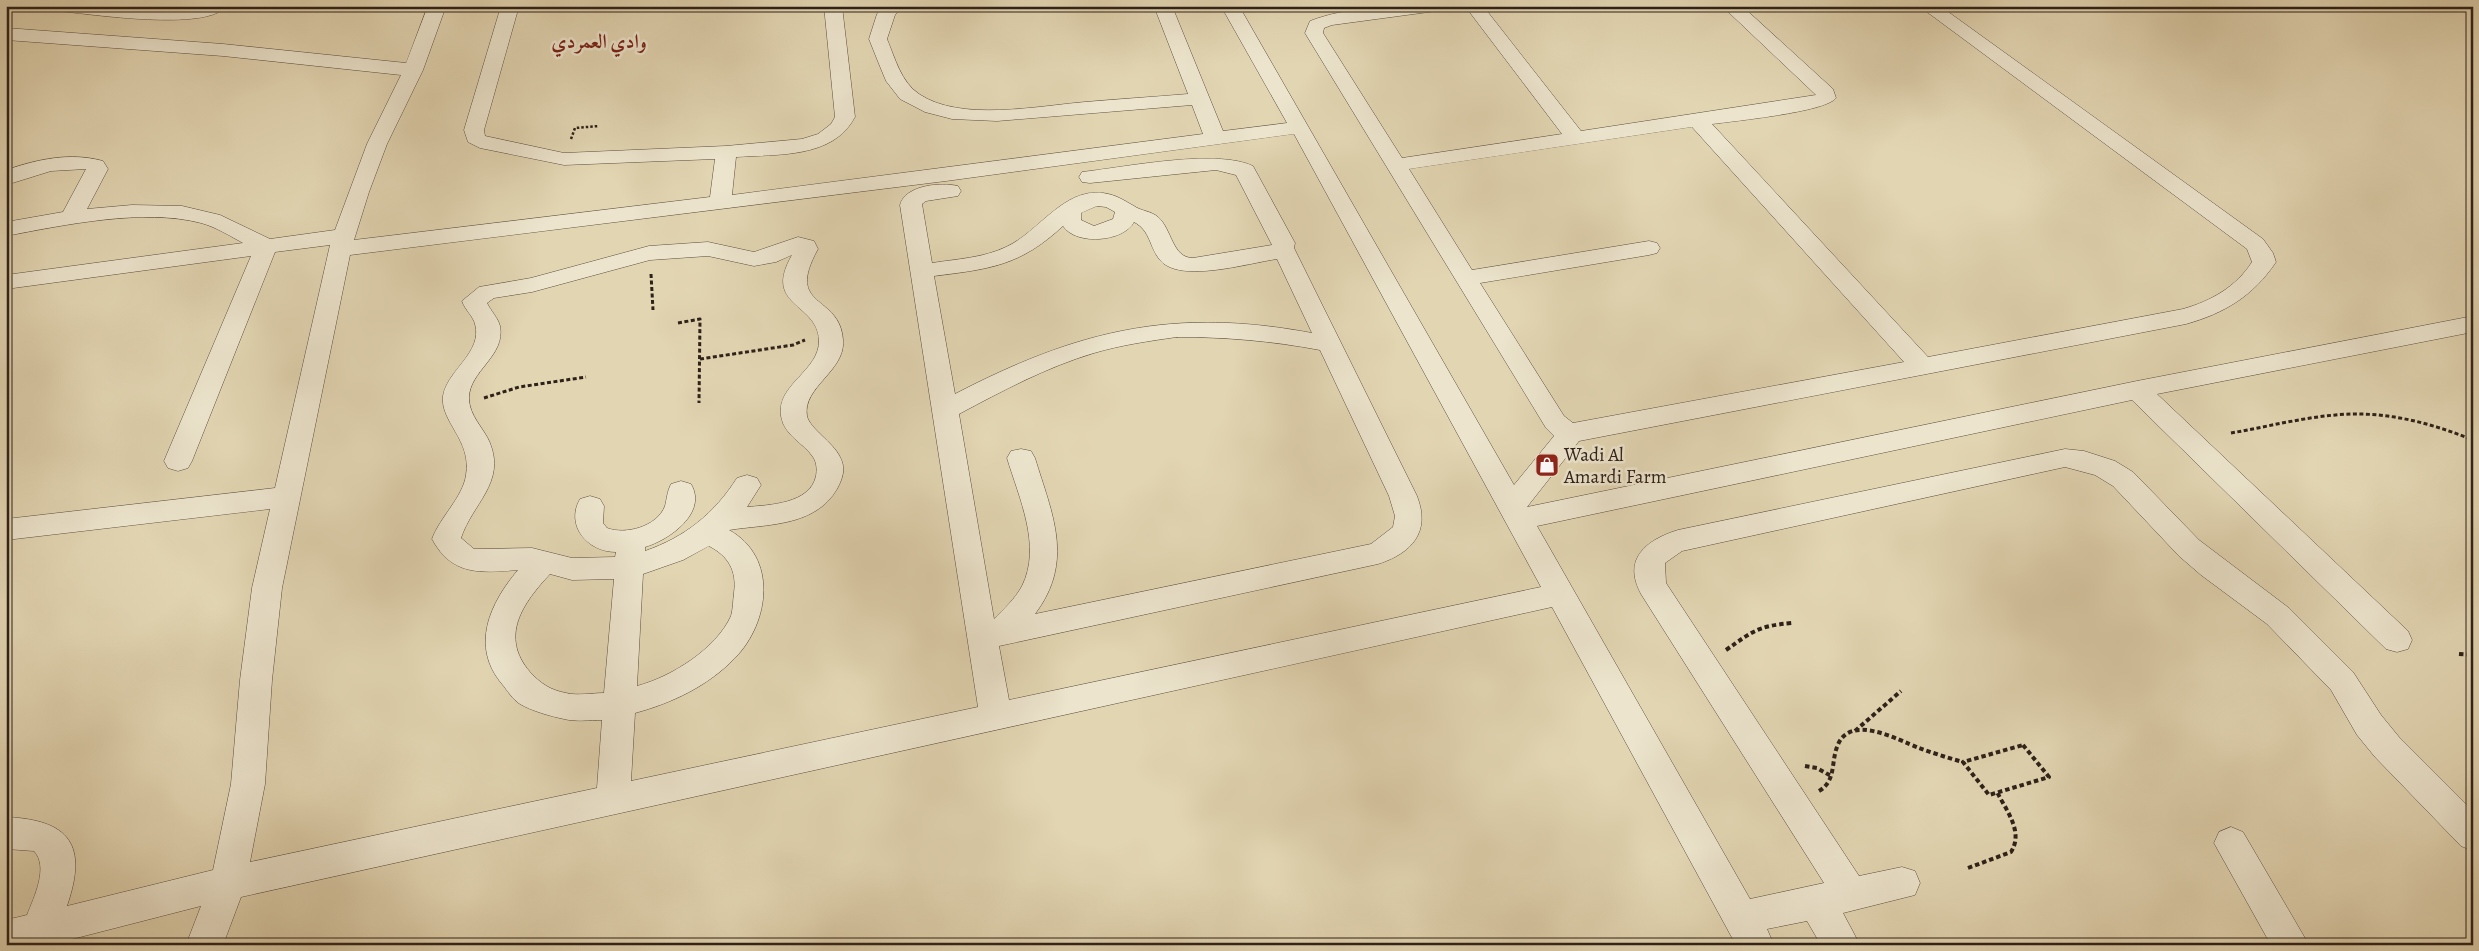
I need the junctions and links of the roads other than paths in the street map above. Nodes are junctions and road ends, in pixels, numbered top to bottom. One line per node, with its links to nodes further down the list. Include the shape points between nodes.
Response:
1 (59, 6): 2 (street, via 170,16 202,12)
2 (217, 6)
3 (437, 6): 14 (street)
4 (510, 6): 20 (street, via 474,130 475,138 480,142 564,159)
5 (833, 6): 20 (street, via 845,118 839,128 825,138 805,145)
6 (893, 6): 15 (street, via 886,14 878,39 899,86 914,99 938,110 1004,114)
7 (1162, 6): 15 (street)
8 (1230, 6): 17 (street)
9 (1436, 6): 21 (street, via 1329,20 1313,29)
10 (1474, 6): 19 (street)
11 (1732, 6): 16 (street, via 1826,93 1826,98 1814,103)
12 (1928, 6): 39 (street, via 2249,239 2262,253 2264,262 2242,290 2209,310)
13 (6, 34): 14 (street, via 232,50)
14 (413, 70): 30 (street, via 377,144)
15 (1198, 99): 18 (street)
16 (1696, 120): 19 (street); 39 (street)
17 (1300, 126): 18 (street); 49 (street)
18 (1215, 138): 22 (street)
19 (1575, 138): 21 (street)
20 (726, 152): 25 (street)
21 (1395, 165): 35 (street)
22 (1087, 168): 24 (street); 25 (street, via 878,184); 32 (street, via 1237,166 1249,177 1284,244); 34 (street, via 915,198 912,205)
23 (6, 178): 28 (street, via 30,168 83,162 96,165 97,169)
24 (1097, 199): 26 (street); 27 (street, via 1116,202)
25 (720, 201): 30 (street)
26 (1072, 208): 27 (street, via 1068,214 1071,225 1087,232 1116,228 1123,223); 34 (street, via 1024,247 1003,256)
27 (1126, 211): 32 (street, via 1149,219 1156,226 1169,258 1183,264 1269,254)
28 (71, 219): 29 (street); 31 (street, via 143,210 188,214 222,224)
29 (6, 229)
30 (342, 243): 31 (street); 47 (street)
31 (266, 246): 36 (street); 44 (street)
32 (1283, 248): 38 (street)
33 (1650, 248): 35 (street)
34 (923, 271): 41 (street)
35 (1465, 278): 42 (street, via 1555,422 1560,429)
36 (6, 282)
37 (2473, 324): 40 (street)
38 (1329, 344): 41 (street, via 1289,334 1204,327 1120,336 1031,366); 55 (street, via 1410,512 1408,529 1396,543 1378,553 1358,558)
39 (1923, 367): 42 (street, via 1596,430)
40 (2137, 390): 49 (street); 56 (street)
41 (946, 410): 55 (street)
42 (1571, 432): 49 (street)
43 (1020, 458): 55 (street, via 1045,544 1045,560 1041,578 1032,595)
44 (178, 461)
45 (747, 485): 50 (street, via 734,509)
46 (680, 491): 52 (street, via 679,510 671,521)
47 (285, 497): 51 (street); 63 (street, via 267,588 248,784)
48 (590, 506): 52 (street, via 587,526 593,534 616,542)
49 (1516, 512): 54 (street)
50 (716, 527): 52 (street, via 691,544 661,557); 53 (street, via 804,506 816,498 827,483 831,470 827,456 801,430 793,412 800,392 825,364 832,344 827,325 803,300 794,282 796,267 806,246 798,244 768,257 754,259 708,249 649,253 532,285 487,292 474,301 486,321 487,342 480,358 459,386 456,398 458,410 477,440 482,461 479,479 449,526 446,539 452,550 476,560); 57 (street, via 747,567 752,592 744,620 726,648 696,674 660,694)
51 (6, 530)
52 (630, 553): 53 (street, via 600,569 573,569); 57 (street)
53 (544, 561): 57 (street, via 517,590 502,621 499,653 512,680 539,699 576,709)
54 (1560, 594): 58 (street); 68 (street)
55 (992, 635): 58 (street)
56 (2397, 640)
57 (620, 706): 59 (street)
58 (995, 715): 59 (street)
59 (613, 800): 63 (street)
60 (6, 833): 67 (street, via 24,832 43,837 56,848 60,864)
61 (2473, 836): 65 (street, via 2387,747 2369,725 2342,680 2278,616 2189,548 2123,479 2105,468 2064,458 1667,544 1652,557 1648,576 1652,586)
62 (2232, 843): 72 (street)
63 (228, 883): 67 (street); 70 (street)
64 (1902, 883): 65 (street)
65 (1851, 894): 66 (street)
66 (1816, 902): 68 (street); 71 (street)
67 (40, 930): 69 (street)
68 (1748, 931)
69 (6, 938)
70 (204, 945)
71 (1842, 945)
72 (2291, 945)

